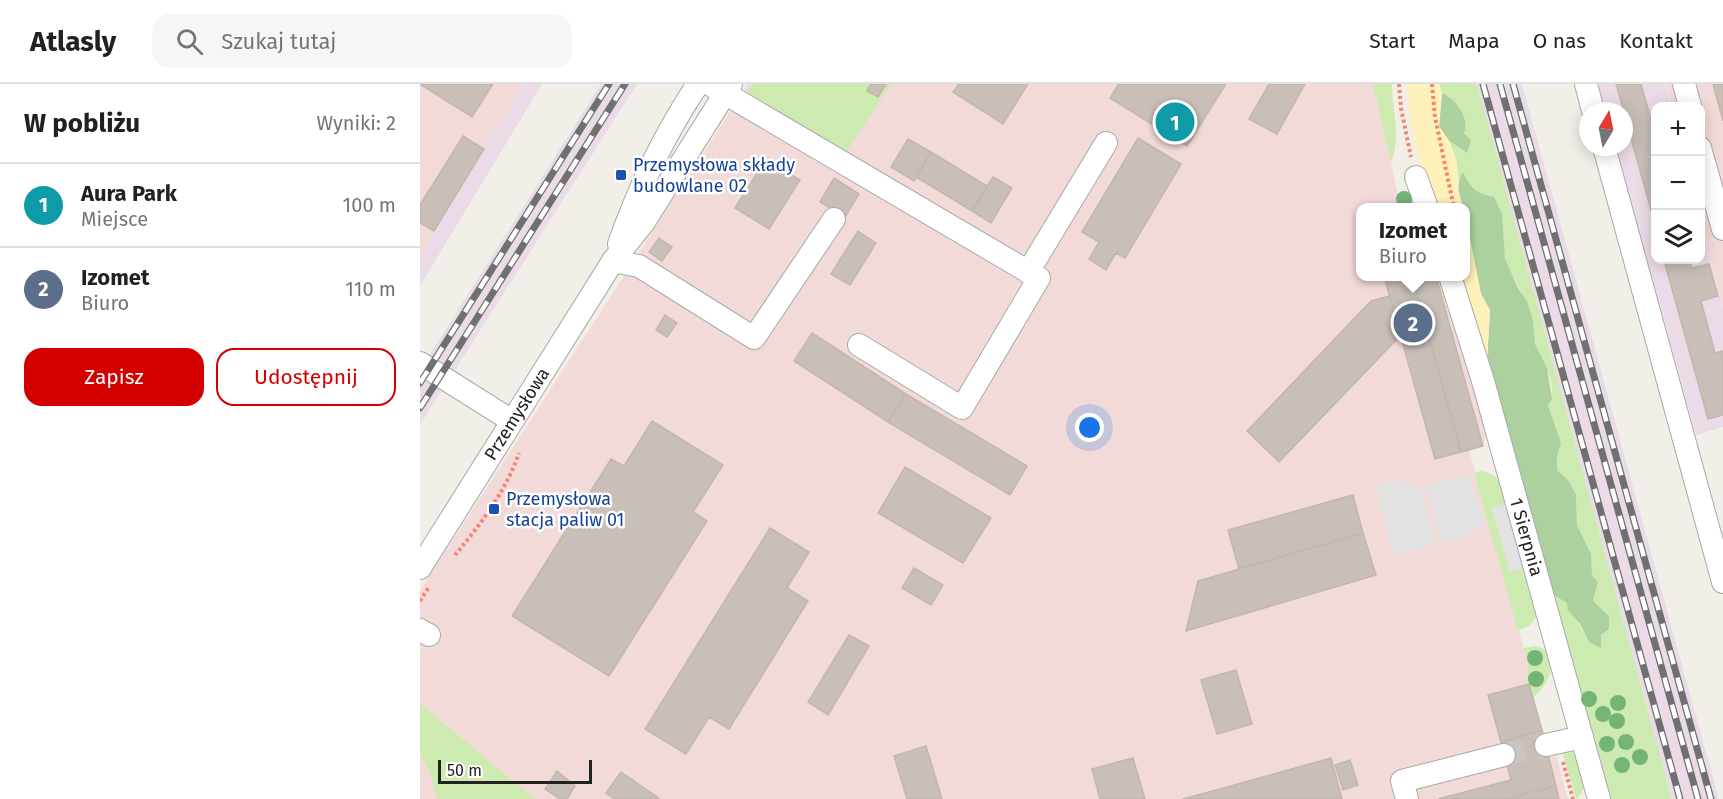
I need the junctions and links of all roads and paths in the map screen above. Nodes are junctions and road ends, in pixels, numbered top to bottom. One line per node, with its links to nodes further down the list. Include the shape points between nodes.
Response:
1 (698, 84): 17 (street, Przemysłowa, via 630,213)
2 (1400, 84): 12 (path, via 1406,137)
3 (1432, 84): 14 (path)
4 (1586, 84): 7 (street)
5 (1684, 84): 8 (street)
6 (722, 88): 17 (street, Przemysłowa, via 644,222); 18 (street)
7 (1591, 102)
8 (1689, 102)
9 (1106, 143): 18 (street)
10 (1606, 156): 24 (street)
11 (1703, 156): 16 (street)
12 (1416, 177): 13 (street)
13 (1426, 203)
14 (1453, 203)
15 (834, 219): 17 (street, via 754,338 639,266)
16 (1723, 229)
17 (613, 261): 22 (street, Przemysłowa)
18 (1028, 272): 20 (street, via 1039,278 962,408)
19 (1451, 281): 25 (street, 1 Sierpnia, via 1483,381)
20 (860, 345)
21 (420, 363): 22 (street)
22 (512, 421): 23 (street, Przemysłowa)
23 (420, 568)
24 (1723, 582)
25 (1582, 737): 26 (street); 30 (street, 1 Sierpnia)
26 (1551, 744): 29 (path)
27 (1504, 755): 28 (street, via 1402,782)
28 (1407, 799)
29 (1573, 799)
30 (1599, 799)

